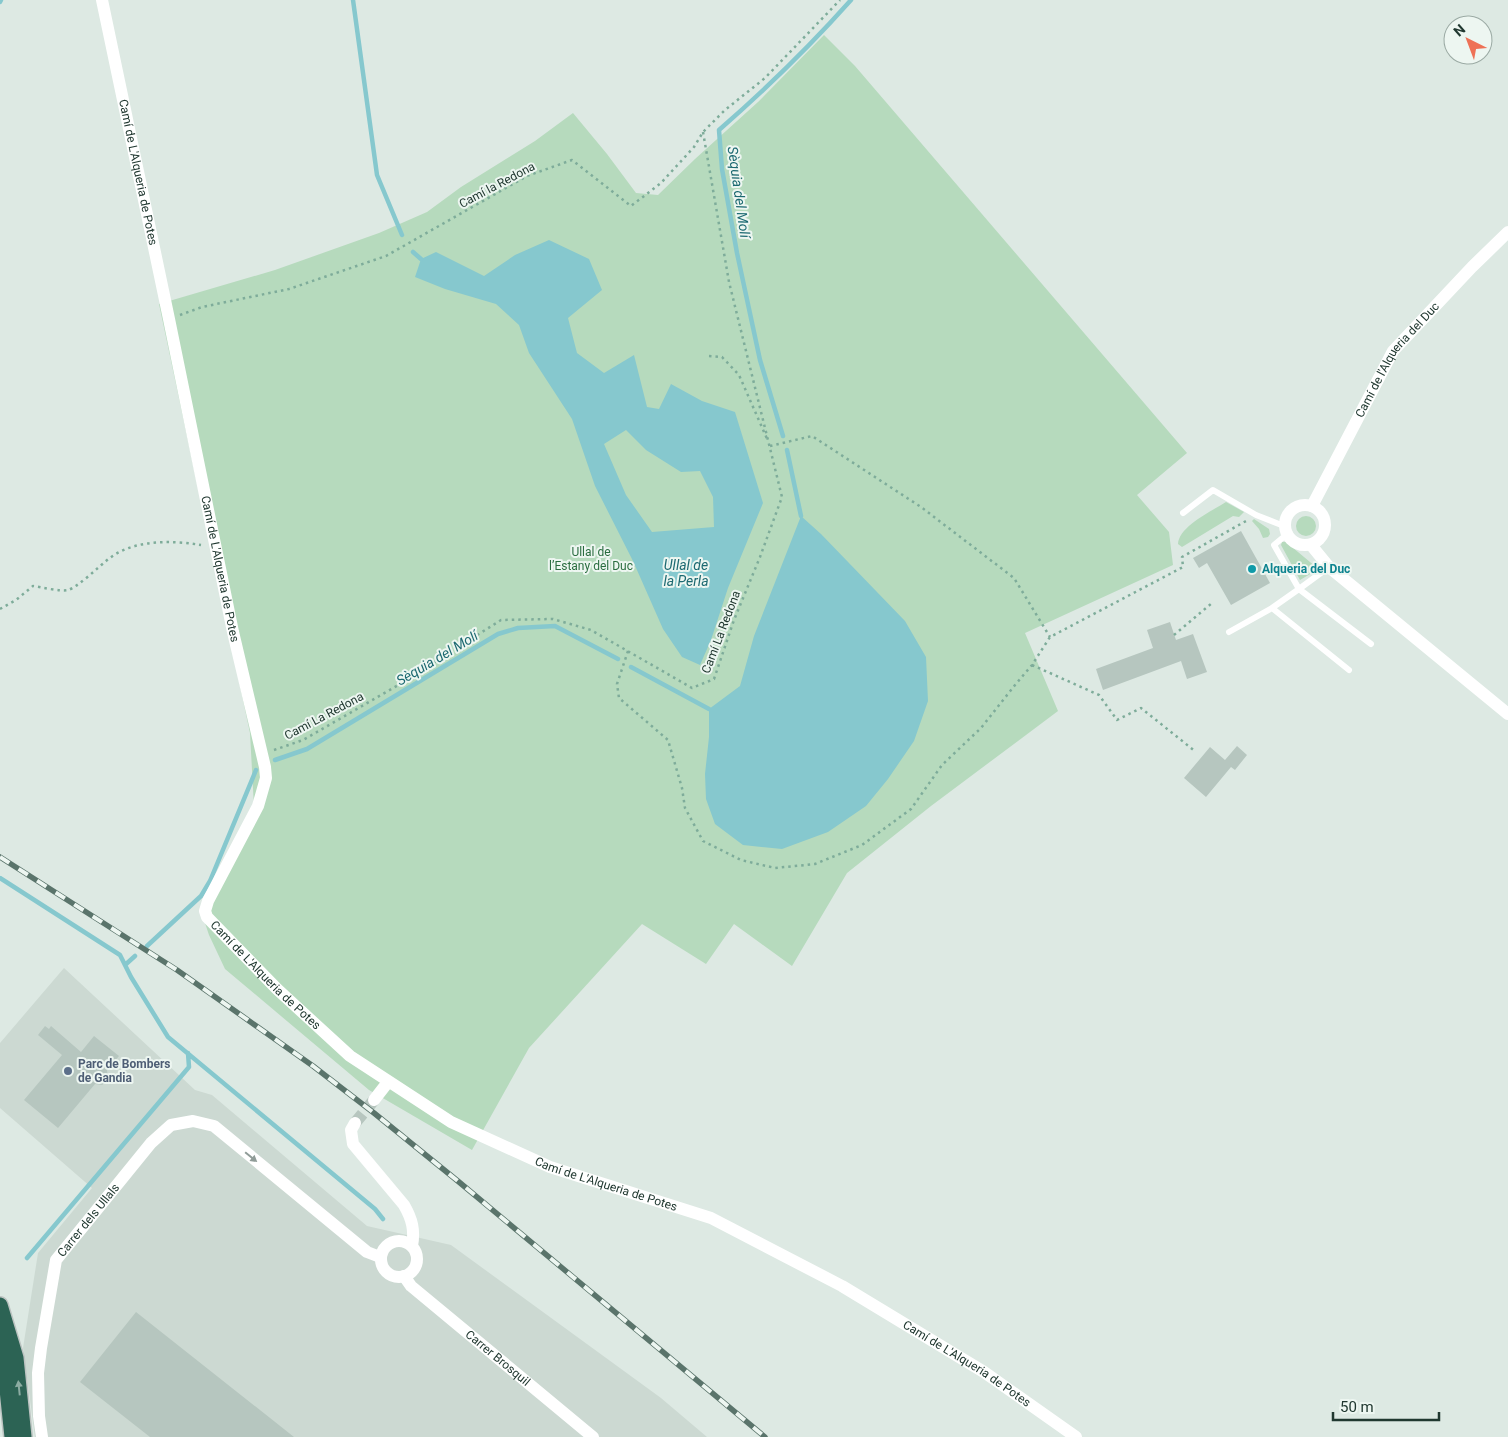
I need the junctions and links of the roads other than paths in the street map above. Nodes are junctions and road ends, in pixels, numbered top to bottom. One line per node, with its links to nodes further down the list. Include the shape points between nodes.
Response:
1 (102, 0): 14 (street, Camí de L'Alqueria de Potes, via 232,632 263,754 266,778 258,806 205,910 207,917 276,989 350,1056)
2 (1508, 232): 3 (street, Camí de l'Alqueria del Duc, via 1393,351)
3 (1312, 506): 5 (street, via 1292,509); 6 (street, via 1322,513 1325,525 1321,537)
4 (1182, 513): 5 (lane, via 1213,490)
5 (1285, 530): 6 (street, via 1297,544); 8 (lane, via 1274,545)
6 (1311, 545): 7 (street)
7 (1329, 567): 8 (lane); 13 (street)
8 (1300, 588): 9 (lane); 11 (lane)
9 (1272, 608): 10 (lane); 12 (lane)
10 (1229, 632)
11 (1371, 644)
12 (1349, 670)
13 (1508, 714)
14 (388, 1082): 15 (street); 26 (street, Camí de L'Alqueria de Potes, via 451,1122 550,1167 712,1218 834,1281 984,1372)
15 (374, 1100)
16 (355, 1123): 17 (street, via 351,1130 353,1144 404,1206 414,1227)
17 (412, 1246): 18 (street, via 403,1241 391,1242); 19 (street, via 416,1264)
18 (380, 1257): 19 (street, via 387,1273); 24 (street, Carrer dels Ullals, one-way to 18, via 38,1372 56,1260 151,1143 171,1125 193,1121 214,1126 367,1252)
19 (404, 1276): 25 (street, Carrer Brosquil, via 411,1286)
20 (0, 1305): 23 (highway, one-way to 20, via 16,1358)
21 (0, 1323): 22 (highway)
22 (12, 1437)
23 (24, 1437)
24 (42, 1437)
25 (593, 1437)
26 (1076, 1437)

